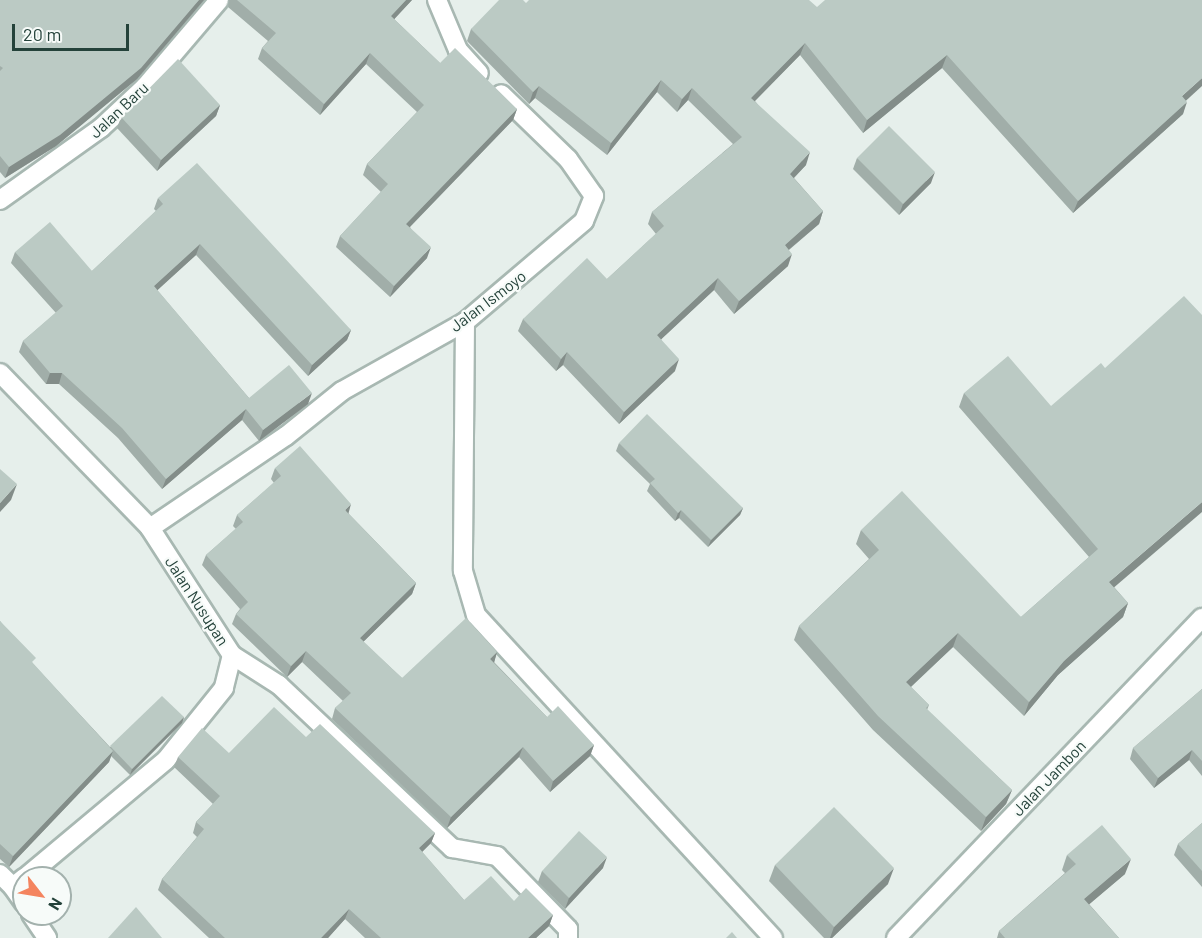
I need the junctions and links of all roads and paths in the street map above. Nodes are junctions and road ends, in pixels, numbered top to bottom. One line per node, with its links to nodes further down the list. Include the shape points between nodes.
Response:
1 (219, 0): 3 (street, Jalan Baru, via 145,87 101,128)
2 (437, 0): 4 (street, Jalan Ismoyo, via 464,57 567,159 594,196 594,204 568,238)
3 (0, 200)
4 (465, 322): 6 (street, Jalan Ismoyo, via 342,391 286,436); 11 (street, via 463,571 476,615)
5 (0, 373): 6 (street, Jalan Nusupan)
6 (150, 528): 8 (street, Jalan Nusupan)
7 (1202, 618): 12 (street, Jalan Jambon)
8 (232, 655): 9 (street, Jalan Nusupan, via 224,688 166,760); 10 (street, via 279,685 452,848 497,856 568,929)
9 (39, 866)
10 (568, 938)
11 (773, 938)
12 (896, 938)

